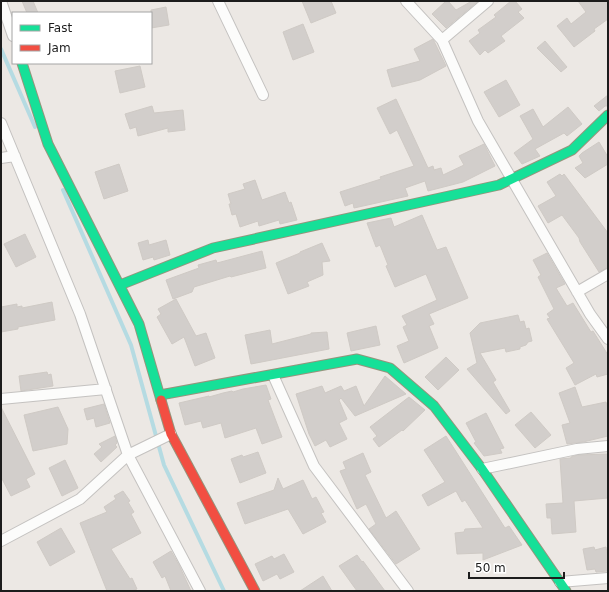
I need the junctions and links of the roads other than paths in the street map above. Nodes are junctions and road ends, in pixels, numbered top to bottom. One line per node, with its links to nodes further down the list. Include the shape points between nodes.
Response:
1 (1, 1): 5 (street)
2 (218, 1): 8 (street)
3 (406, 1): 6 (street)
4 (488, 1): 6 (street)
5 (12, 33)
6 (442, 40): 13 (street, via 478,121)
7 (22, 64): 15 (street, via 48,144)
8 (263, 95)
9 (608, 115): 13 (street, via 572,150)
10 (1, 123): 11 (street)
11 (15, 156): 12 (street); 19 (street, via 80,314)
12 (1, 158)
13 (511, 179): 15 (street, via 499,185 213,248); 16 (street)
14 (608, 274): 16 (street)
15 (120, 286): 20 (street, via 139,324)
16 (577, 292): 17 (street)
17 (608, 340)
18 (272, 375): 20 (street); 25 (street, via 357,359 390,368 434,406); 31 (street, via 314,466)
19 (106, 389): 21 (street); 24 (street)
20 (160, 395): 22 (street)
21 (1, 400)
22 (168, 436): 24 (street); 30 (street)
23 (608, 446): 25 (street, via 577,449)
24 (128, 455): 26 (street, via 80,499); 29 (street)
25 (482, 469): 28 (street)
26 (1, 541)
27 (608, 578): 28 (street)
28 (560, 582): 32 (street)
29 (200, 591)
30 (255, 591)
31 (408, 591)
32 (566, 591)

